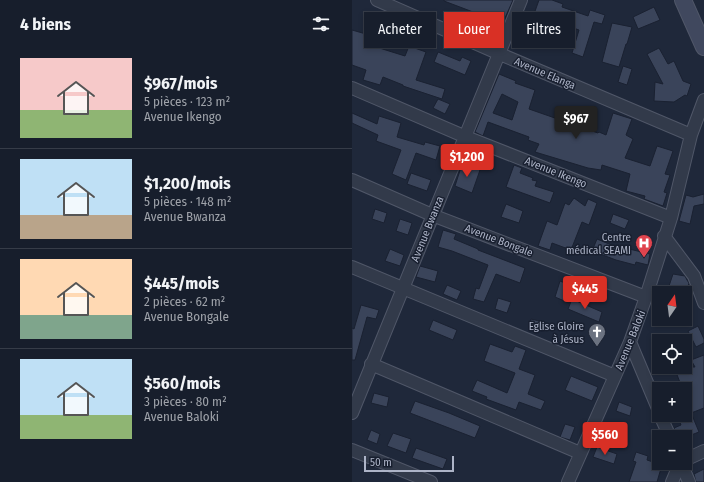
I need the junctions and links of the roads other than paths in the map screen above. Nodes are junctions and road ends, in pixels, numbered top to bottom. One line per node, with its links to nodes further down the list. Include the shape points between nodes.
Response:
1 (377, 0): 5 (street, Avenue Elanga)
2 (521, 0): 5 (street, Avenue Bwanza)
3 (683, 0): 4 (street)
4 (704, 47)
5 (500, 54): 8 (street, Avenue Elanga); 9 (street, Avenue Bwanza)
6 (352, 88): 9 (street, Avenue Ikengo)
7 (704, 100): 8 (street, Avenue Baloki)
8 (691, 135): 12 (street, Avenue Baloki)
9 (466, 136): 11 (street, Avenue Bwanza); 12 (street, Avenue Ikengo)
10 (352, 180): 11 (street, Avenue Bongale)
11 (432, 215): 15 (street, Avenue Bwanza); 16 (street, Avenue Bongale)
12 (671, 218): 13 (street, Avenue Baloki)
13 (664, 236): 16 (street, Avenue Baloki); 17 (street, via 694,276)
14 (352, 267): 15 (street)
15 (403, 288): 19 (street, Avenue Bwanza); 20 (street)
16 (646, 297): 18 (street, Avenue Baloki)
17 (704, 303)
18 (630, 342): 20 (street, Avenue Baloki); 21 (street)
19 (371, 364): 22 (street, Avenue Bwanza); 25 (street)
20 (615, 376): 25 (street, Avenue Baloki)
21 (652, 394)
22 (352, 413)
23 (352, 450): 29 (street)
24 (704, 451): 26 (street)
25 (580, 453): 30 (street, Avenue Baloki)
26 (692, 457)
27 (677, 470): 31 (street)
28 (683, 470): 32 (street)
29 (431, 482)
30 (568, 482)
31 (672, 482)
32 (689, 482)

